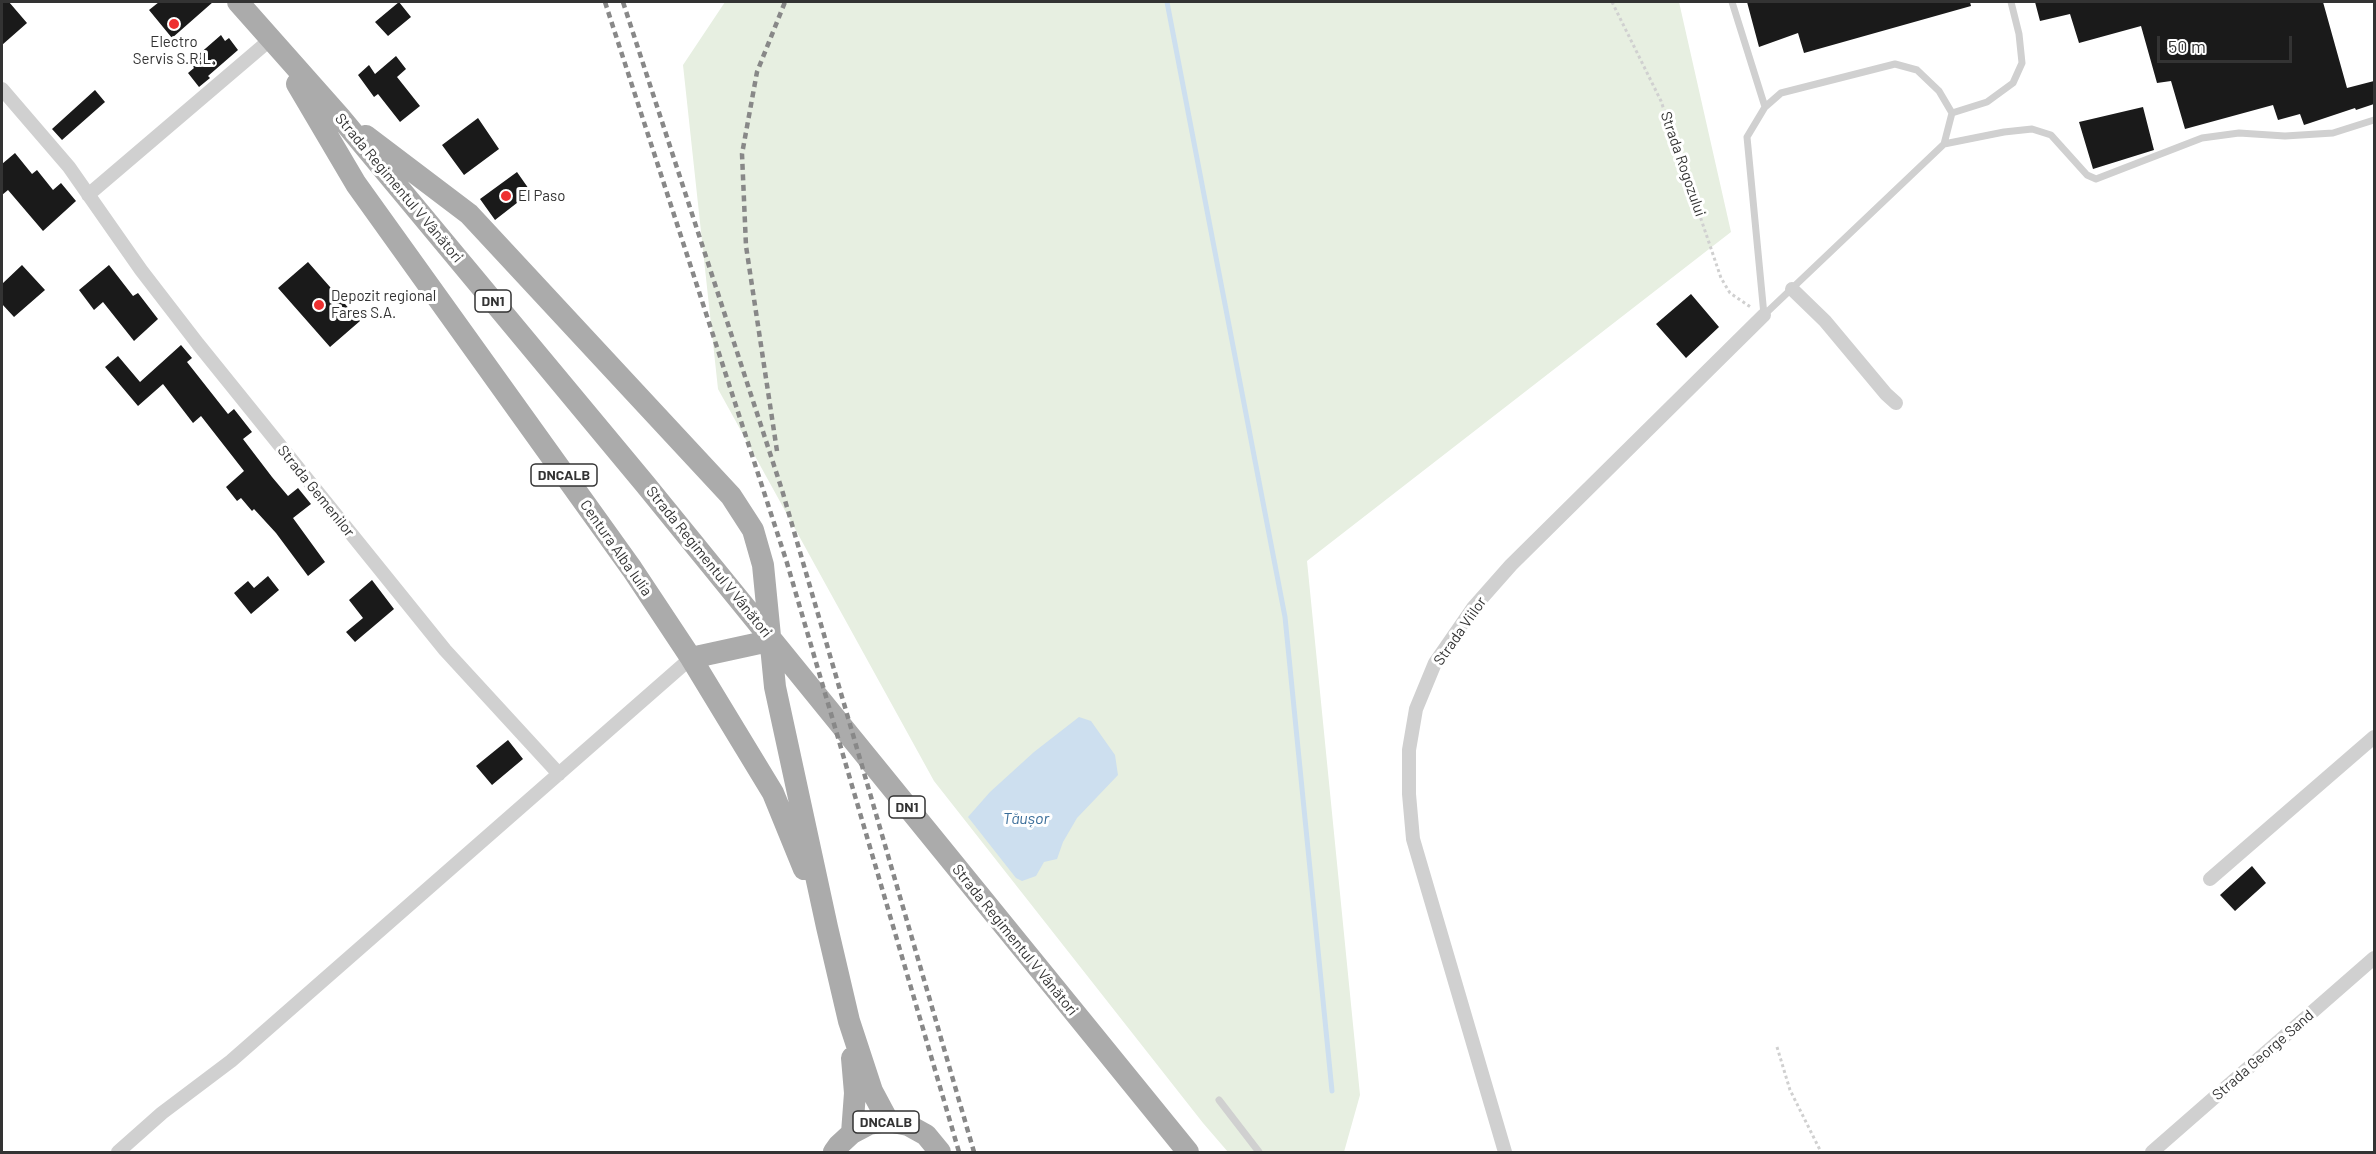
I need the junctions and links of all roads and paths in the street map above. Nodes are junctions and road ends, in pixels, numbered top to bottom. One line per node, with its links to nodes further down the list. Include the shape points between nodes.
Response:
1 (238, 2): 5 (main road, Strada Regimentul V Vânători / DN1)
2 (1612, 2): 14 (path, Strada Rogozului, via 1661,101 1721,278 1730,293)
3 (1732, 2): 7 (lane)
4 (2011, 2): 8 (lane, via 2022,63 2013,83 1987,102)
5 (271, 39): 9 (main road, Strada Regimentul V Vânători / DN1); 12 (street); 17 (main road, Centura Alba Iulia / DNCALB, via 356,184)
6 (2, 89): 12 (street, Strada Gemenilor)
7 (1765, 107): 8 (lane, via 1781,93 1895,64 1917,70 1939,91); 14 (lane, via 1747,137)
8 (1952, 113): 11 (lane)
9 (340, 117): 16 (main road, Centura Alba Iulia / DNCALB, via 470,214 731,496 753,530 763,565); 31 (main road, Strada Regimentul V Vânători / DN1, via 645,484)
10 (2374, 120): 11 (lane, via 2333,133 2239,133 2202,138 2096,179 2087,175 2051,135 2032,129)
11 (1944, 144): 13 (lane)
12 (88, 195): 19 (street, Strada Gemenilor, via 191,335 445,650)
13 (1792, 289): 14 (lane); 15 (street)
14 (1764, 315): 33 (street, Strada Viilor, via 1511,565 1473,608 1435,663 1416,709 1409,750 1413,839)
15 (1896, 403)
16 (769, 641): 17 (main road); 21 (main road, Centura Alba Iulia / DNCALB, via 775,687)
17 (692, 658): 19 (street); 21 (main road, Centura Alba Iulia / DNCALB, via 773,793)
18 (2374, 736): 20 (street)
19 (560, 774): 28 (street, via 231,1060)
20 (2210, 879)
21 (827, 927): 23 (main road, Centura Alba Iulia / DNCALB)
22 (2374, 958): 35 (street, Strada George Sand)
23 (849, 1021): 26 (main road, Centura Alba Iulia / DNCALB, via 872,1091); 27 (main road, Centura Alba Iulia / DNCALB, via 855,1093)
24 (1777, 1047): 34 (path, via 1790,1090)
25 (1219, 1100): 32 (lane)
26 (888, 1121): 27 (main road, DNCALB, via 869,1124); 30 (main road, DNCALB, via 908,1125 926,1135)
27 (852, 1133): 29 (main road, DNCALB)
28 (118, 1152)
29 (834, 1152)
30 (940, 1152)
31 (1188, 1152)
32 (1258, 1152)
33 (1505, 1152)
34 (1821, 1152)
35 (2152, 1152)

